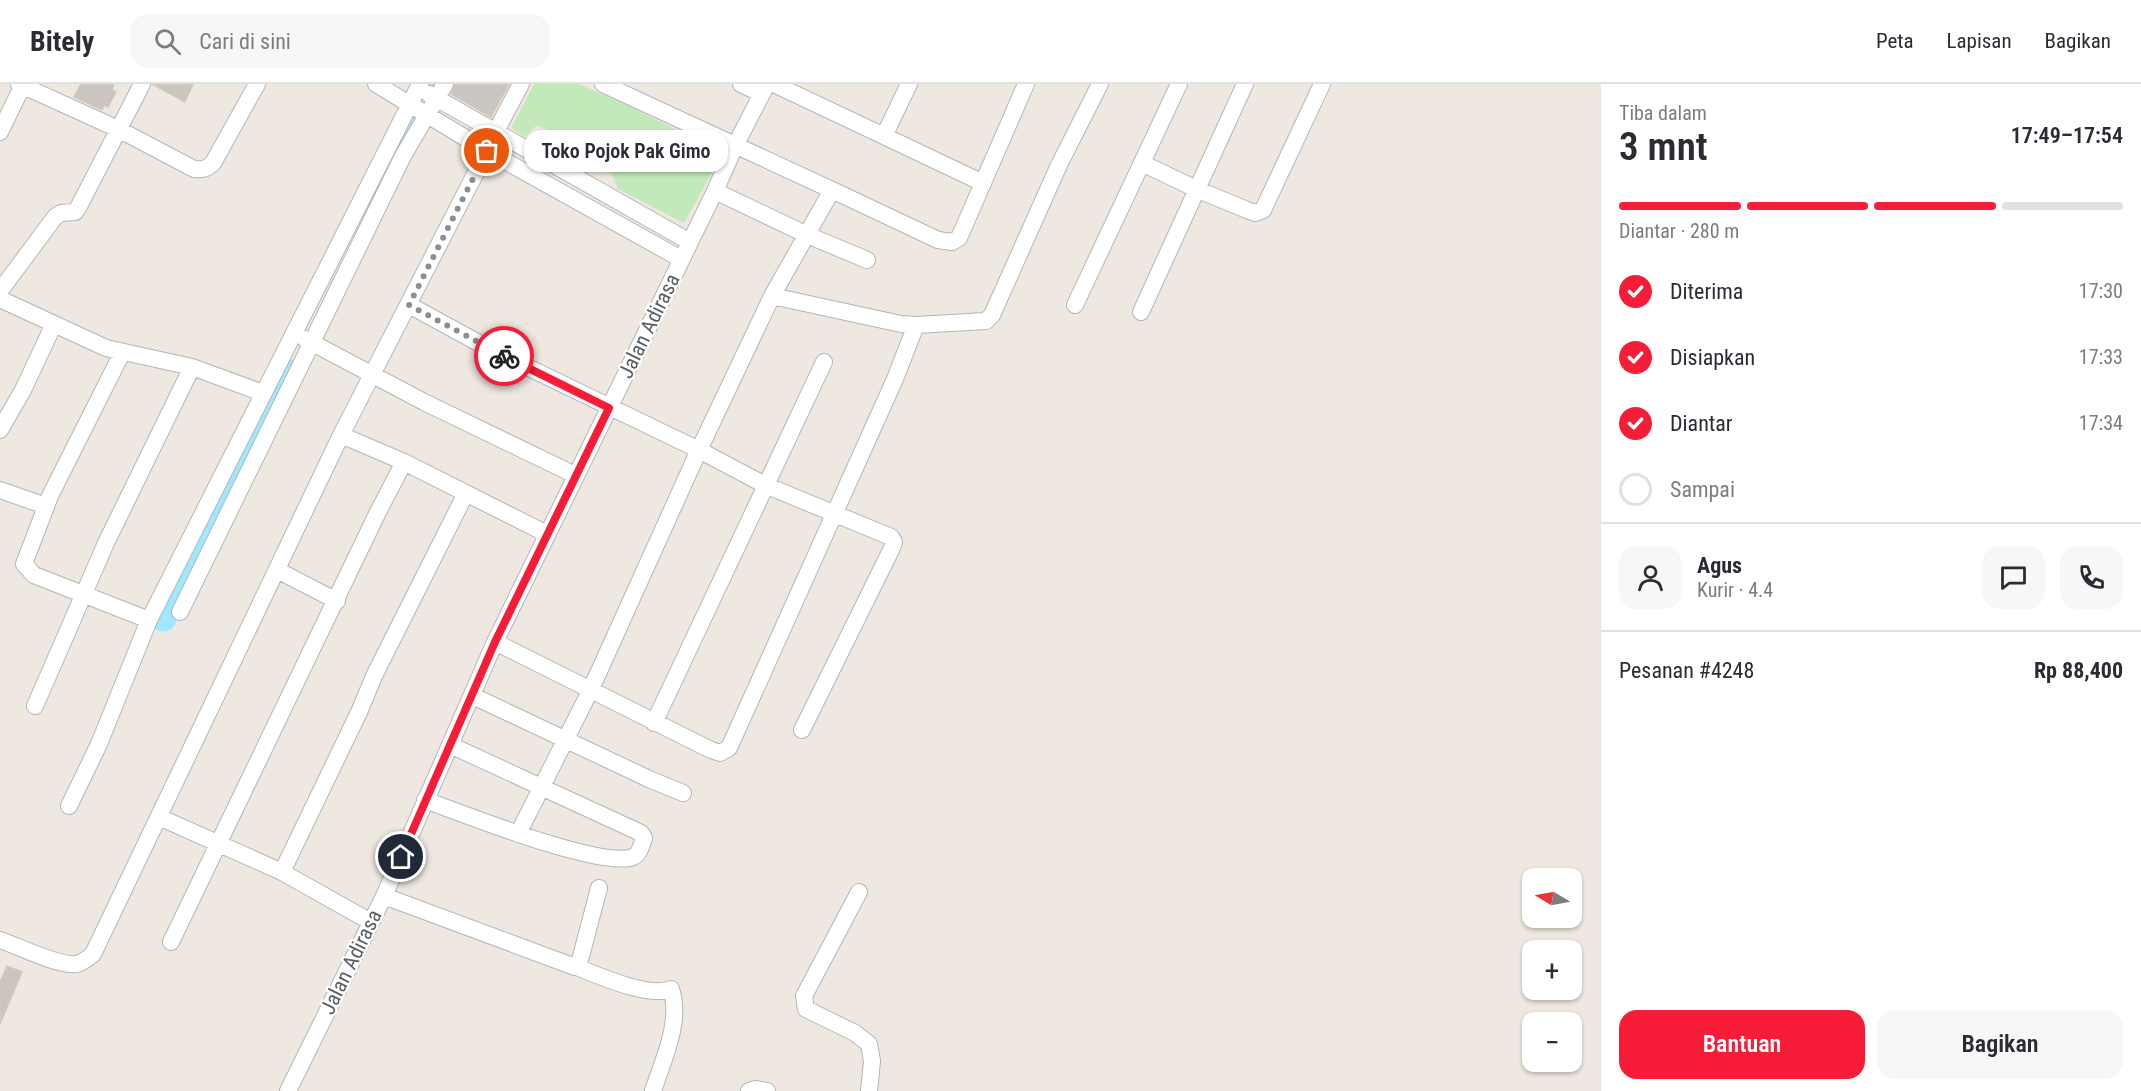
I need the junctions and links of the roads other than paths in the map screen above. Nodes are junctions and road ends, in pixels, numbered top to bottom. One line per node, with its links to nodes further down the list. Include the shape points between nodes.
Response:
1 (142, 84): 19 (street)
2 (257, 84): 19 (street, via 208,168 194,169)
3 (376, 84): 17 (street)
4 (521, 84): 21 (street)
5 (603, 84): 23 (street)
6 (741, 84): 15 (street)
7 (909, 84): 22 (street)
8 (1026, 84): 26 (street)
9 (1100, 84): 41 (street, via 989,319)
10 (1179, 84): 25 (street)
11 (1245, 84): 27 (street)
12 (1322, 84): 27 (street, via 1263,210 1255,213)
13 (21, 85): 19 (street); 20 (street)
14 (417, 85): 16 (street); 17 (street)
15 (768, 87): 22 (street); 23 (street, Jalan Adirasa)
16 (441, 91): 18 (street); 21 (street)
17 (409, 104): 18 (street); 42 (street)
18 (426, 114): 24 (street); 43 (street)
19 (118, 129): 34 (street, via 78,208 55,217)
20 (0, 132)
21 (495, 133): 31 (street)
22 (884, 136): 26 (street)
23 (735, 146): 28 (street); 29 (street, Jalan Adirasa)
24 (487, 151): 32 (street); 37 (street)
25 (1142, 163): 27 (street); 38 (street)
26 (983, 183): 28 (street, via 959,238 952,242 938,240)
27 (1196, 189): 39 (street)
28 (832, 190): 30 (street)
29 (715, 191): 30 (street); 31 (street, Jalan Adirasa)
30 (805, 234): 33 (street); 35 (street)
31 (690, 242): 32 (street, Jalan Adirasa)
32 (681, 259): 49 (street, Jalan Adirasa)
33 (867, 260)
34 (0, 291)
35 (772, 296): 41 (street, via 816,308); 52 (street)
36 (0, 299): 40 (street)
37 (409, 305): 47 (street); 49 (street)
38 (1076, 305)
39 (1141, 312)
40 (54, 324): 44 (street); 50 (street)
41 (916, 325): 59 (street)
42 (296, 335): 43 (street); 48 (street)
43 (313, 343): 47 (street); 64 (street)
44 (122, 353): 46 (street); 58 (street)
45 (824, 362): 55 (street)
46 (192, 367): 48 (street); 62 (street)
47 (372, 374): 51 (street); 54 (street)
48 (263, 393): 65 (street)
49 (609, 408): 52 (street); 54 (street, Jalan Adirasa)
50 (0, 430)
51 (341, 435): 53 (street); 61 (street)
52 (699, 450): 55 (street); 67 (street)
53 (405, 462): 57 (street); 63 (street)
54 (575, 475): 60 (street, Jalan Adirasa)
55 (765, 485): 59 (street); 70 (street)
56 (0, 490): 58 (street)
57 (466, 493): 60 (street); 81 (street)
58 (46, 506): 62 (street, via 24,564 34,575)
59 (834, 512): 70 (street, via 729,748 715,752); 71 (street, via 886,534 894,542)
60 (547, 534): 66 (street, Jalan Adirasa)
61 (278, 570): 63 (street); 78 (street)
62 (85, 593): 65 (street); 69 (street)
63 (337, 601): 80 (street)
64 (180, 612)
65 (149, 620): 77 (street, via 99,744)
66 (495, 642): 67 (street); 68 (street, Jalan Adirasa)
67 (591, 690): 70 (street); 72 (street)
68 (473, 696): 72 (street); 73 (street, Jalan Adirasa)
69 (36, 706)
70 (654, 723)
71 (802, 730)
72 (566, 740): 74 (street); 75 (street)
73 (450, 745): 74 (street); 76 (street, Jalan Adirasa)
74 (542, 787): 79 (street); 79 (street, via 641,833 644,837 639,852 631,857 607,856)
75 (683, 793)
76 (425, 800): 79 (street); 84 (street, Jalan Adirasa)
77 (69, 806)
78 (159, 817): 80 (street); 86 (street, via 93,954 85,961 62,962)
79 (518, 834)
80 (218, 842): 81 (street); 87 (street)
81 (282, 872): 85 (street)
82 (598, 888): 88 (street)
83 (860, 892): 93 (street, via 809,985 804,1003 806,1009 869,1044)
84 (384, 896): 85 (street, Jalan Adirasa); 88 (street)
85 (371, 922): 89 (street, Jalan Adirasa)
86 (0, 940)
87 (171, 942)
88 (577, 967): 90 (street, via 641,988 659,992 671,989 675,1009)
89 (288, 1091)
90 (652, 1091)
91 (749, 1091): 92 (street)
92 (767, 1091)
93 (870, 1091)

